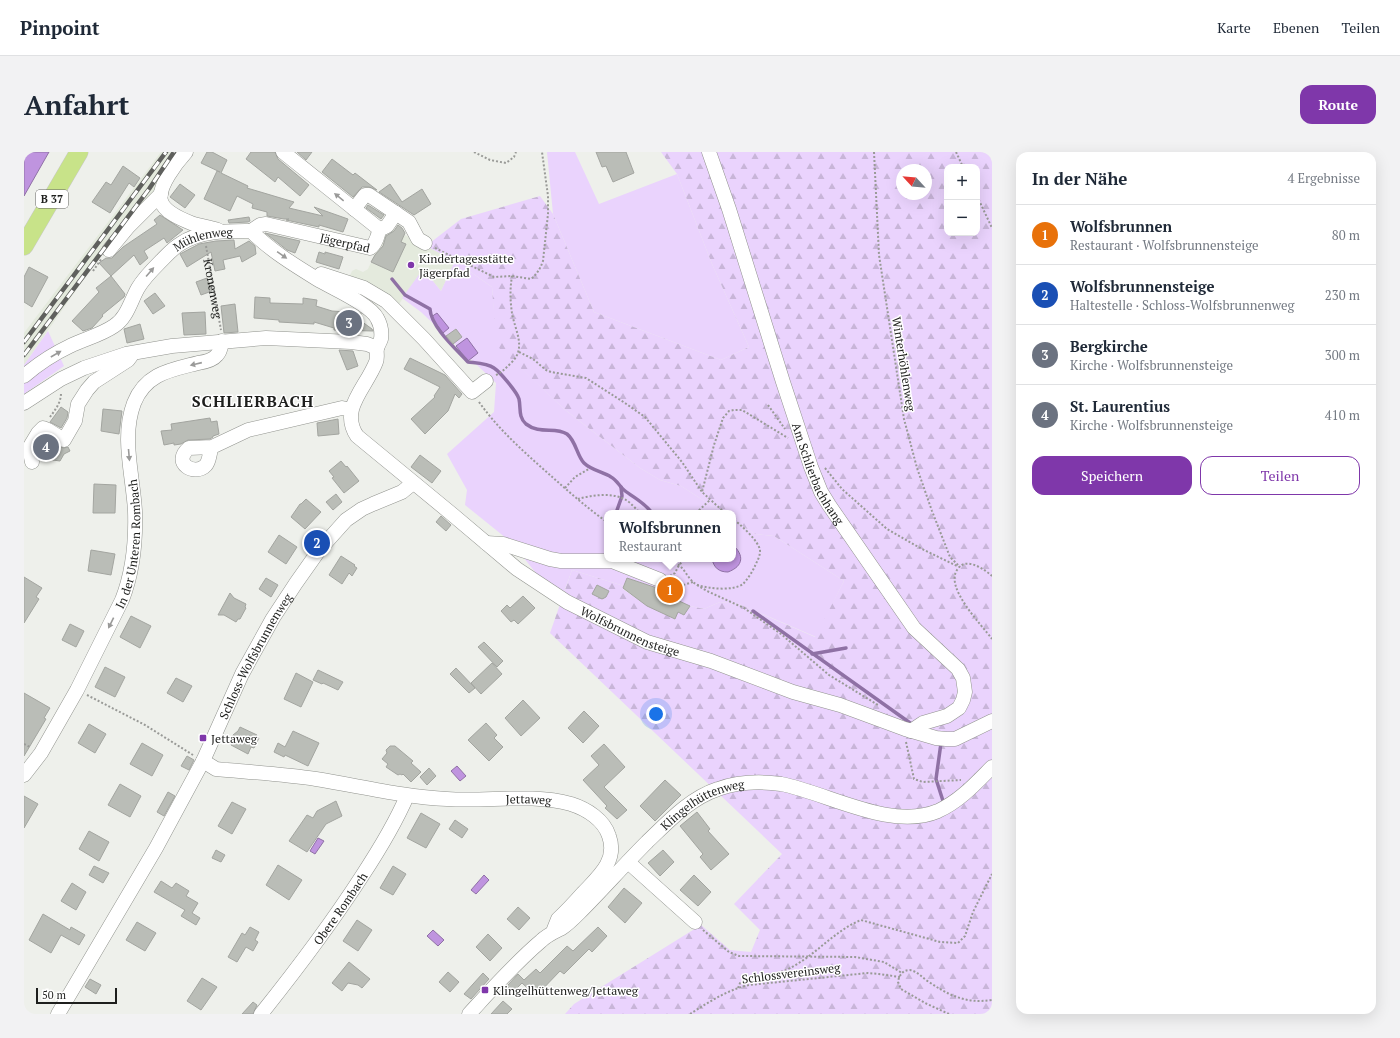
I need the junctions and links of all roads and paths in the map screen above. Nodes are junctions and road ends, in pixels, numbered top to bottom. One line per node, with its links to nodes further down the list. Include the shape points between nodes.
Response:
1 (79, 152): 21 (main road, B 37)
2 (186, 152): 12 (street, via 170,173)
3 (283, 152): 14 (street, Jägerpfad, one-way to 3)
4 (474, 152): 10 (path)
5 (516, 152): 10 (path, via 506,163 490,160)
6 (542, 152): 23 (path, via 548,196 543,261 531,279)
7 (709, 152): 40 (street, Am Schlierbachhang)
8 (874, 152): 60 (path, Winterhöhlenweg, via 879,255 904,419 932,511 950,557)
9 (956, 152): 11 (path)
10 (478, 153)
11 (962, 164)
12 (161, 194): 19 (street, via 161,202 174,214); 22 (street)
13 (979, 200): 16 (path)
14 (354, 209): 15 (street, via 364,195 368,194); 17 (street, Jägerpfad)
15 (396, 213): 17 (street, via 387,226); 20 (street, via 409,222 418,239)
16 (992, 228)
17 (379, 230): 18 (street, Jägerpfad, via 370,248 266,224)
18 (251, 231): 19 (street, Mühlenweg); 24 (street, Mühlenweg, one-way to 24)
19 (214, 232): 25 (path, Kronenweg); 30 (street, Mühlenweg, one-way to 19, via 35,366 64,349 114,326 122,319 141,284 154,267 179,244)
20 (425, 243): 23 (path, via 494,277)
21 (24, 246)
22 (109, 250)
23 (512, 276): 27 (path, via 510,297 520,345)
24 (315, 278): 26 (street, Mühlenweg, via 374,314 381,328 381,339); 32 (street, via 320,274 324,275 364,288 386,301)
25 (222, 341): 26 (street, via 260,338 331,341 363,343); 28 (street); 67 (street, In der Unteren Rombach, one-way to 67, via 219,354 211,360 155,376 134,402 128,432 134,511 131,573 122,600)
26 (377, 348): 36 (street, via 376,362)
27 (519, 352): 29 (path); 46 (path, via 551,372 586,378 645,417 682,462)
28 (131, 353): 34 (street, via 71,374); 41 (street, via 131,358 86,390 78,404 75,421 64,440 43,428 38,433 28,448)
29 (499, 373)
30 (24, 376)
31 (486, 381): 32 (street)
32 (472, 392): 45 (path, via 486,412 517,446)
33 (61, 393): 37 (path, via 59,404)
34 (24, 403)
35 (768, 406): 38 (path)
36 (351, 410): 39 (street, via 342,408 248,430); 44 (street, Wolfsbrunnensteige, via 350,422 357,436)
37 (50, 417)
38 (785, 429)
39 (212, 447)
40 (806, 451): 46 (path, via 745,411 729,411 723,418); 70 (street, Am Schlierbachhang, via 817,482 829,505 900,609 914,628 958,669 963,678 965,692 959,708 947,716)
41 (32, 462)
42 (824, 466): 60 (path, via 842,489 886,529 922,550)
43 (589, 469): 45 (path, via 575,477)
44 (413, 482): 54 (street, Wolfsbrunnensteige); 71 (street, Schloss-Wolfsbrunnenweg, via 402,492 373,504 346,520 320,549 285,600 253,654)
45 (565, 488): 47 (path)
46 (702, 492): 48 (path)
47 (578, 500): 49 (path, via 599,496 617,497 624,499); 52 (path)
48 (710, 500): 50 (path); 51 (path)
49 (637, 510)
50 (699, 510)
51 (722, 510)
52 (604, 520)
53 (736, 521): 65 (path, via 760,551 754,568 746,581 735,587)
54 (486, 543): 55 (street, via 503,544 561,561); 70 (street, Wolfsbrunnensteige, via 517,569 554,594 648,642)
55 (604, 561)
56 (615, 562): 63 (street)
57 (676, 562): 59 (path)
58 (682, 562): 59 (path)
59 (679, 565): 61 (path); 64 (path)
60 (960, 567): 62 (path, via 972,564); 66 (path, via 954,579 957,591)
61 (675, 574)
62 (992, 576)
63 (664, 581): 64 (path, via 680,586)
64 (693, 582): 65 (path)
65 (697, 585): 68 (path, via 744,608 781,634 829,675)
66 (992, 639)
67 (80, 686): 71 (path); 73 (street, In der Unteren Rombach, via 42,752)
68 (880, 706)
69 (992, 721): 70 (street, via 951,740)
70 (908, 730): 74 (path, via 908,752 914,779 923,782 970,781)
71 (203, 761): 75 (street, Jettaweg, via 216,769 316,779); 85 (street, Schloss-Wolfsbrunnenweg, via 156,848)
72 (992, 766): 74 (street, Klingelhüttenweg)
73 (24, 774)
74 (975, 784): 76 (street, Klingelhüttenweg, via 942,809 913,816 872,812 780,784 732,785 711,792 690,804 663,826)
75 (407, 796): 79 (street, Jettaweg, via 448,800 544,800 570,804 595,817 609,836 610,859 602,873 558,920); 86 (street, Obere Rombach, via 395,822 350,895 322,936)
76 (628, 862): 78 (street); 79 (street, Klingelhüttenweg, via 579,913)
77 (992, 874): 80 (path, via 972,912 965,936 958,943 940,942 861,920 840,932)
78 (695, 922): 80 (path, via 733,954)
79 (553, 932): 87 (street, Klingelhüttenweg, via 520,960)
80 (808, 957): 81 (path, via 855,957 877,960); 83 (path, via 785,971 743,981)
81 (902, 973): 82 (path); 84 (path, via 914,971 958,998)
82 (900, 977): 83 (path, Schlossvereinsweg, via 868,973 753,984); 89 (path, via 899,984 903,990)
83 (738, 988): 88 (path, Schlossvereinsweg)
84 (992, 1000)
85 (58, 1014)
86 (260, 1014)
87 (469, 1014)
88 (690, 1014)
89 (949, 1014)

